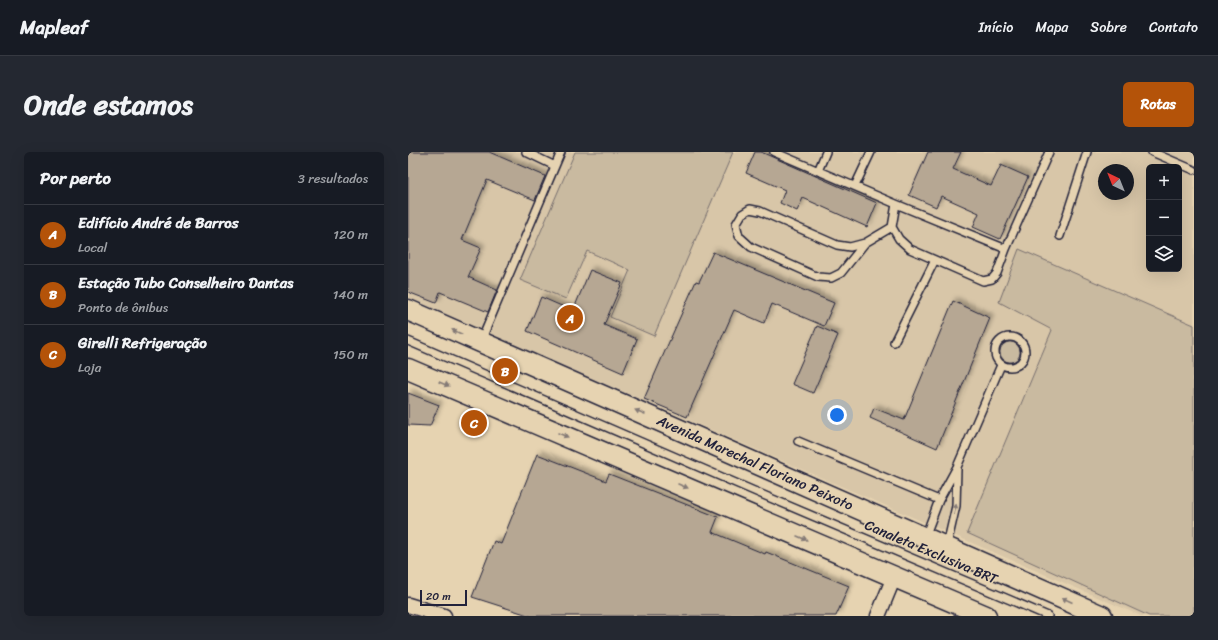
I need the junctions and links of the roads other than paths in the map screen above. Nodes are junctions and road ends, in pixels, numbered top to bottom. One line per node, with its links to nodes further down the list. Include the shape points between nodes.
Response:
1 (526, 152): 9 (lane)
2 (561, 152): 9 (lane)
3 (774, 152): 10 (lane)
4 (826, 152): 10 (lane)
5 (871, 152): 12 (lane)
6 (1049, 152): 17 (lane)
7 (1087, 152): 15 (lane)
8 (1152, 152): 11 (lane)
9 (555, 166): 21 (lane)
10 (818, 170): 12 (lane)
11 (1194, 170)
12 (855, 186): 13 (lane)
13 (896, 204): 14 (lane); 17 (lane)
14 (892, 227): 16 (lane); 18 (lane, via 899,240 910,249)
15 (1060, 236)
16 (865, 243): 16 (lane, via 850,247 838,244 750,209 742,214 736,224 739,236 751,247 818,277 832,278 841,273)
17 (1006, 249): 18 (lane, via 992,279 983,281)
18 (935, 260): 22 (lane)
19 (408, 310): 21 (street, Avenida Marechal Floriano Peixoto, one-way to 19)
20 (408, 341): 35 (lane, Canaleta Exclusiva BRT)
21 (480, 342): 28 (street, Avenida Marechal Floriano Peixoto, one-way to 21)
22 (894, 342)
23 (1001, 365): 23 (lane, via 1010,368 1019,365 1025,357 1025,348 1019,340 1011,337 1002,340 996,348 996,357); 26 (lane)
24 (408, 369): 30 (street, one-way to 30)
25 (798, 442): 27 (lane)
26 (957, 467): 27 (lane); 29 (lane, one-way to 26, via 956,506)
27 (939, 500): 28 (lane)
28 (925, 538): 29 (street, Avenida Marechal Floriano Peixoto)
29 (946, 547): 36 (street, Avenida Marechal Floriano Peixoto, one-way to 29)
30 (894, 577): 33 (street); 34 (street)
31 (408, 605): 32 (street)
32 (444, 616)
33 (878, 616)
34 (986, 616)
35 (1048, 616)
36 (1102, 616)

